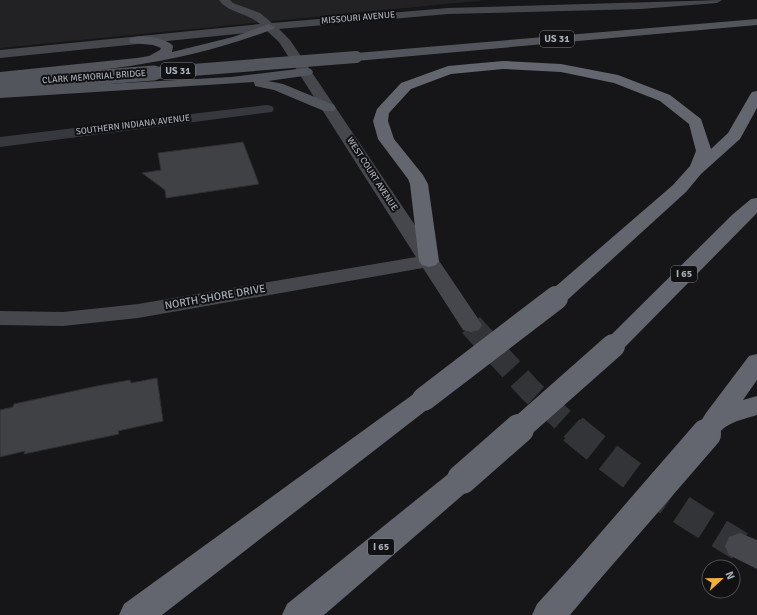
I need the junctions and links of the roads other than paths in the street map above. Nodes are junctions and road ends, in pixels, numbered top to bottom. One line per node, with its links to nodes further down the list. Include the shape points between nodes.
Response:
1 (224, 0): 4 (street, WEST COURT AVENUE, via 229,5 256,15)
2 (717, 0): 4 (street, MISSOURI AVENUE, via 641,6 448,11)
3 (757, 22): 8 (main road, US 31)
4 (269, 27): 6 (street, MISSOURI AVENUE); 9 (main road, via 241,39); 10 (street, WEST COURT AVENUE, via 284,40)
5 (757, 34): 8 (main road, US 31)
6 (135, 40): 7 (street, MISSOURI AVENUE); 9 (main road, via 155,41 167,46 168,49 163,54)
7 (0, 54)
8 (356, 57): 13 (main road, CLARK MEMORIAL BRIDGE / US 31, bridge)
9 (151, 59): 11 (main road)
10 (306, 72): 12 (main road); 16 (street, WEST COURT AVENUE)
11 (0, 76)
12 (231, 81): 14 (main road); 16 (main road, via 278,87)
13 (0, 85)
14 (0, 94)
15 (757, 95): 19 (highway, via 734,136)
16 (329, 108): 21 (street, WEST COURT AVENUE)
17 (267, 109): 18 (street, SOUTHERN INDIANA AVENUE)
18 (0, 142)
19 (674, 193): 21 (highway, via 697,169 704,150 703,134 692,116 655,93 606,75 545,65 485,66 433,74 411,83 394,95 380,116 384,134 390,145 418,181); 27 (highway, bridge, via 556,298)
20 (757, 203): 28 (highway, I 65, bridge, via 613,346 462,479)
21 (429, 261): 22 (street, NORTH SHORE DRIVE, via 138,311 63,319); 23 (street, WEST COURT AVENUE)
22 (0, 318)
23 (471, 325)
24 (757, 362): 26 (highway)
25 (757, 405): 26 (highway)
26 (711, 427): 29 (highway, bridge)
27 (136, 615)
28 (299, 615)
29 (549, 615)

